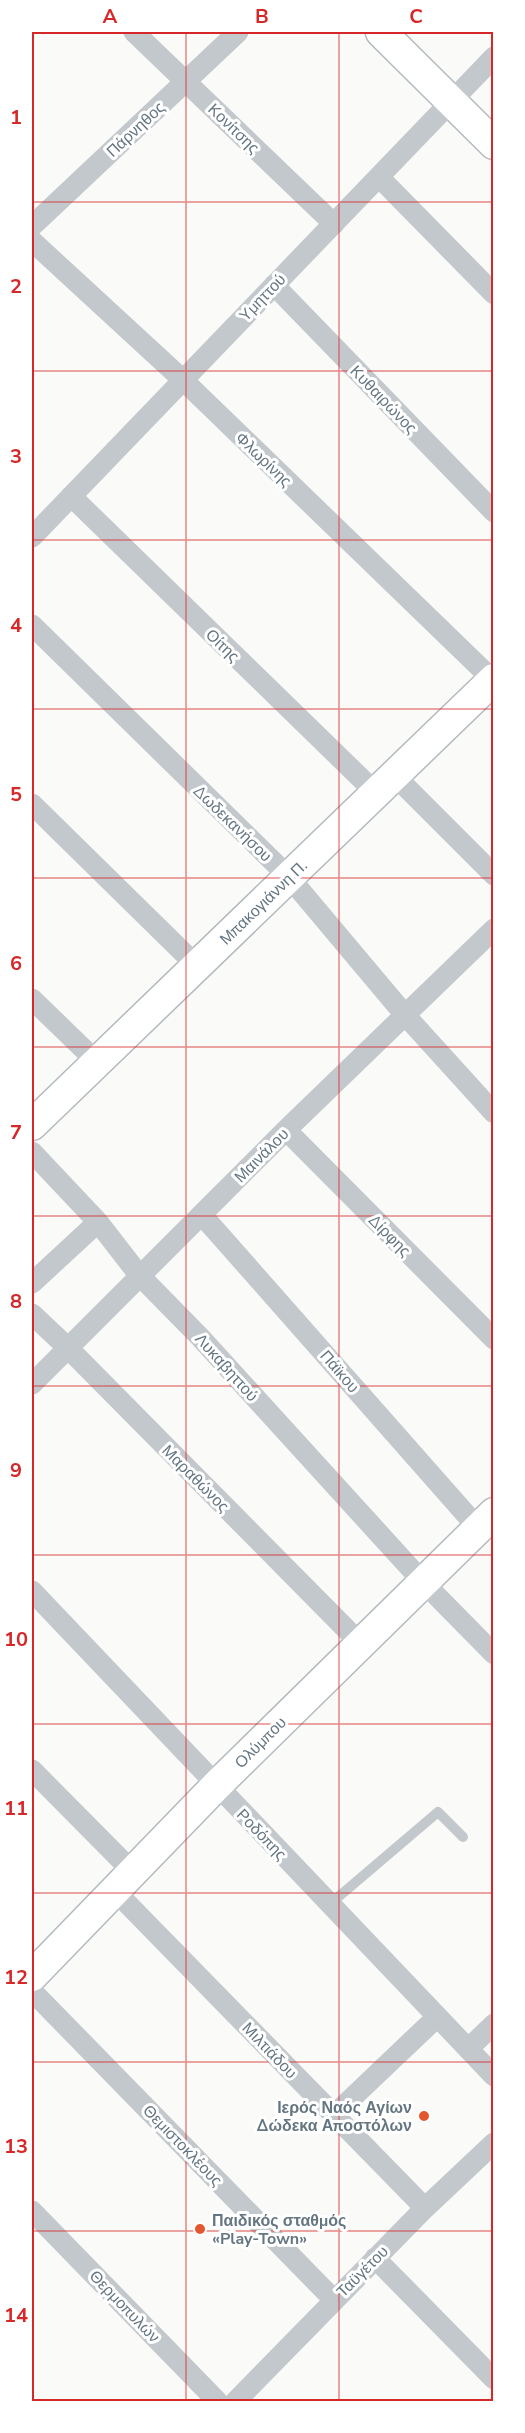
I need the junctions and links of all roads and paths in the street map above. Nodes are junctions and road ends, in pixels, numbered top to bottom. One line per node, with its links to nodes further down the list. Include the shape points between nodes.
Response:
1 (134, 32): 5 (street, Κονίτσης)
2 (238, 32): 5 (street, Πάρνηθος)
3 (381, 32): 6 (street)
4 (494, 57): 6 (street, Υμηττού)
5 (185, 81): 9 (street, Κονίτσης); 10 (street, Πάρνηθος)
6 (450, 102): 7 (street); 8 (street, Υμηττού)
7 (494, 144)
8 (379, 177): 9 (street, Υμηττού); 13 (street)
9 (333, 224): 12 (street, Υμηττού)
10 (32, 226)
11 (32, 241): 14 (street, Φλωρίνης)
12 (274, 285): 14 (street, Υμηττού); 16 (street, Κυθαιρώνος)
13 (494, 294)
14 (183, 380): 15 (street, Υμηττού); 19 (street, Φλωρίνης)
15 (71, 496): 17 (street, Υμηττού); 20 (street, Οίτης)
16 (494, 512)
17 (32, 537)
18 (32, 625): 23 (street, Δωδεκανήσου)
19 (493, 680): 20 (street, Μπακογιάννη Π.)
20 (385, 784): 22 (street, Οίτης); 23 (street, Μπακογιάννη Π.)
21 (32, 804): 25 (street)
22 (494, 875)
23 (289, 877): 25 (street, Μπακογιάννη Π.); 27 (street, Δωδεκανήσου)
24 (494, 929): 27 (street, Μαινάλου)
25 (197, 966): 28 (street, Μπακογιάννη Π.)
26 (32, 999): 28 (street)
27 (405, 1015): 29 (street, Δωδεκανήσου); 31 (street, Μαινάλου)
28 (97, 1062): 30 (street, Μπακογιάννη Π.)
29 (494, 1113)
30 (32, 1125)
31 (286, 1130): 33 (street, Μαινάλου); 38 (street, Δίρφης)
32 (32, 1152): 34 (street, Λυκαβηττού)
33 (202, 1215): 35 (street, Μαινάλου); 41 (street, Πάϊκου)
34 (98, 1222): 35 (street, Λυκαβηττού); 36 (street)
35 (139, 1275): 39 (street, Μαινάλου); 42 (street, Λυκαβηττού)
36 (32, 1284)
37 (32, 1314): 39 (street, Μαραθώνος)
38 (494, 1339)
39 (68, 1348): 40 (street, Μαινάλου); 44 (street, Μαραθώνος)
40 (32, 1384)
41 (486, 1521): 42 (street, Ολύμπου)
42 (423, 1582): 44 (street, Ολύμπου); 45 (street, Λυκαβηττού)
43 (32, 1591): 47 (street, Ροδόπης)
44 (360, 1643): 47 (street, Ολύμπου)
45 (494, 1654)
46 (32, 1770): 49 (street, Μιλτιάδου)
47 (217, 1785): 49 (street, Ολύμπου); 50 (street, Ροδόπης)
48 (463, 1837): 50 (lane, via 438,1812)
49 (124, 1881): 51 (street, Ολύμπου); 57 (street, Μιλτιάδου)
50 (330, 1904): 53 (street, Ροδόπης)
51 (32, 1976)
52 (32, 1991): 62 (street, Θεμιστοκλέους)
53 (437, 2017): 55 (street, Ροδόπης); 57 (street)
54 (494, 2024): 55 (street)
55 (468, 2049): 56 (street, Ροδόπης)
56 (494, 2076)
57 (334, 2115): 59 (street, Μιλτιάδου)
58 (494, 2144): 59 (street, Ταϋγέτου)
59 (425, 2208): 61 (street, Ταϋγέτου)
60 (32, 2211): 64 (street, Θερμοπυλών)
61 (375, 2258): 62 (street, Ταϋγέτου); 63 (street)
62 (334, 2300): 65 (street, Ταϋγέτου)
63 (494, 2379)
64 (218, 2402)
65 (235, 2402)

